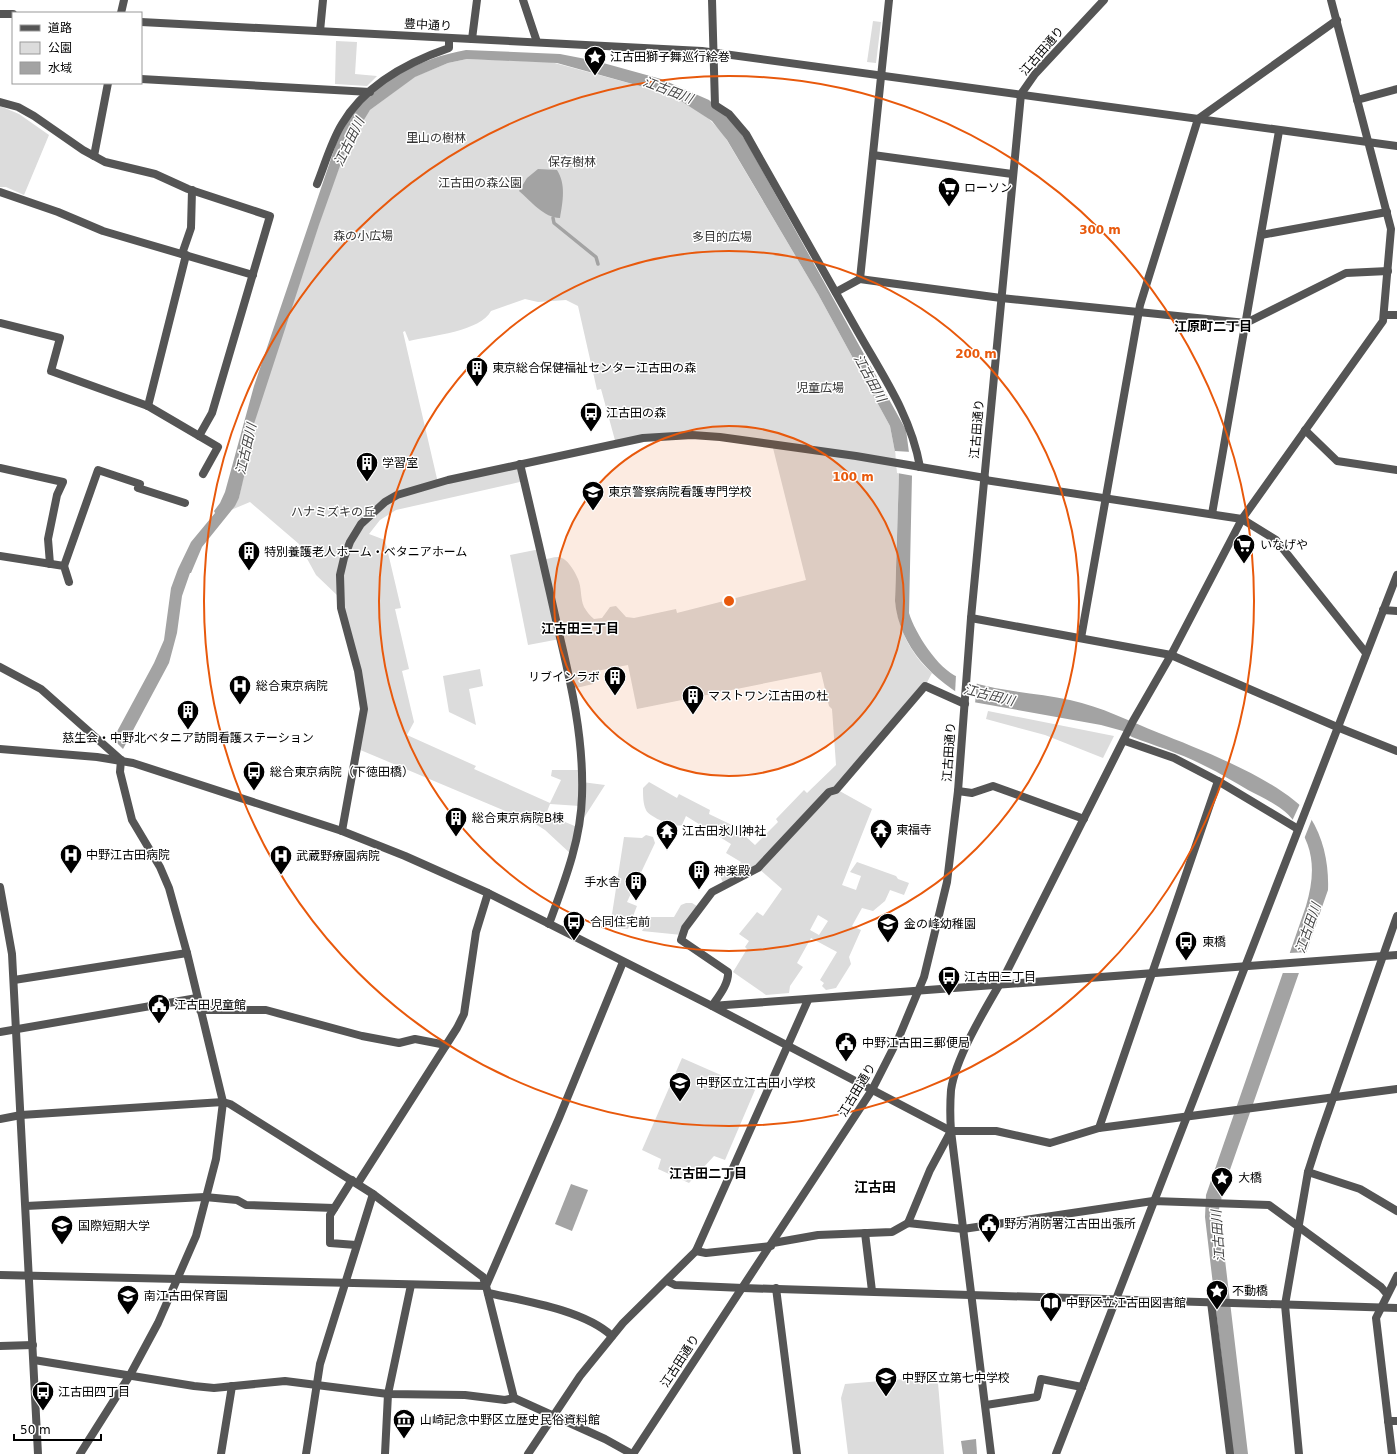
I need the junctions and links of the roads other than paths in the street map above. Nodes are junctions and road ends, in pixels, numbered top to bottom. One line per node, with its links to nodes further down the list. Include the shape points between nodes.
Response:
1 (124, 0): 9 (street)
2 (322, 0): 14 (street)
3 (477, 0): 16 (street)
4 (523, 0): 17 (street)
5 (712, 0): 18 (street)
6 (889, 0): 19 (street)
7 (1104, 0): 24 (street, 江古田通り, via 1035,74)
8 (1331, 0): 12 (street)
9 (121, 12)
10 (0, 14): 11 (street)
11 (12, 14)
12 (1337, 20): 25 (street); 27 (street)
13 (142, 22): 14 (street, 豊中通り)
14 (320, 31): 15 (street, 豊中通り)
15 (450, 38): 16 (street, 豊中通り); 23 (street, via 449,48 402,68)
16 (472, 39): 17 (street, 豊中通り)
17 (537, 42): 18 (street, 豊中通り)
18 (713, 52): 19 (street, 豊中通り); 43 (street, via 715,105 729,114 746,134)
19 (881, 75): 24 (street, 豊中通り); 31 (street)
20 (142, 78): 23 (street)
21 (108, 84): 32 (street)
22 (1397, 90): 25 (street)
23 (370, 92): 34 (street, via 341,125)
24 (1021, 94): 27 (street, 豊中通り); 33 (street, 江古田通り)
25 (1357, 100): 29 (street)
26 (0, 102): 32 (street, via 18,107 34,116)
27 (1198, 119): 28 (street, 豊中通り); 45 (street)
28 (1279, 131): 29 (street, 豊中通り); 38 (street)
29 (1368, 143): 30 (street, 豊中通り); 37 (street)
30 (1397, 146)
31 (873, 155): 33 (street); 42 (street)
32 (94, 156): 35 (street, via 105,162 155,174)
33 (1012, 174): 44 (street, 江古田通り)
34 (317, 184)
35 (192, 190): 39 (street, via 191,228); 41 (street, via 270,216)
36 (0, 192): 39 (street, via 103,231)
37 (1387, 212): 38 (street); 40 (street, via 1391,229)
38 (1261, 235): 49 (street)
39 (184, 254): 41 (street); 50 (street)
40 (1388, 271): 46 (street); 49 (street, via 1346,273)
41 (253, 275): 52 (street, via 212,413)
42 (860, 279): 43 (street); 44 (street)
43 (836, 292): 54 (street, via 907,419 916,444)
44 (1001, 298): 45 (street); 58 (street, 江古田通り)
45 (1138, 312): 49 (street); 59 (street)
46 (1384, 315): 47 (street); 51 (street, via 1383,320)
47 (1397, 315)
48 (0, 323): 50 (street, via 60,338 51,371)
49 (1246, 323): 61 (street)
50 (148, 406): 52 (street)
51 (1305, 430): 56 (street, via 1337,461); 62 (street)
52 (199, 436): 57 (street, via 218,447)
53 (520, 464): 54 (street, via 643,438 692,435 736,439); 85 (street, via 397,495 372,512 350,542 340,575 340,597 363,694 364,709); 89 (street, via 574,697 580,741 582,796 575,842)
54 (917, 466): 58 (street)
55 (0, 468): 64 (street, via 63,482 57,495 48,539)
56 (1397, 470)
57 (203, 474)
58 (985, 479): 59 (street); 70 (street, 江古田通り)
59 (1106, 498): 61 (street); 71 (street)
60 (185, 503): 65 (street, via 138,488 140,484 98,470)
61 (1212, 514): 62 (street)
62 (1242, 519): 72 (street, via 1276,540); 73 (street)
63 (0, 556): 64 (street)
64 (50, 564): 65 (street)
65 (64, 566): 67 (street)
66 (1397, 575): 68 (street)
67 (69, 582)
68 (1383, 610): 69 (street); 72 (street)
69 (1397, 611)
70 (971, 618): 71 (street); 75 (street, 江古田通り)
71 (1081, 638): 73 (street)
72 (1366, 653): 76 (street)
73 (1171, 655): 76 (street); 77 (street, via 1133,721)
74 (0, 667): 80 (street, via 41,689)
75 (965, 700): 82 (street, 江古田通り); 101 (street, via 925,686 836,790 829,792 758,868 712,892 685,928 681,940 728,972 722,992)
76 (1337, 727): 79 (street); 84 (street)
77 (1125, 741): 81 (street, via 1174,758); 83 (street)
78 (0, 749): 80 (street)
79 (1397, 751)
80 (120, 759): 85 (street); 90 (street, via 120,772 132,820 166,881)
81 (1218, 781): 84 (street); 95 (street)
82 (958, 791): 83 (street, via 972,793 993,786); 98 (street, 江古田通り, via 947,882)
83 (1084, 819): 97 (street)
84 (1298, 828): 94 (street)
85 (342, 831): 87 (street)
86 (0, 887): 96 (street, via 9,928)
87 (488, 893): 89 (street); 105 (street, via 476,932 464,1014)
88 (1397, 916): 92 (street)
89 (549, 924): 93 (street)
90 (187, 954): 96 (street); 99 (street)
91 (1397, 955): 92 (street)
92 (1382, 956): 94 (street); 109 (street)
93 (623, 962): 101 (street); 140 (street)
94 (1244, 966): 95 (street); 112 (street)
95 (1152, 974): 97 (street); 114 (street)
96 (14, 980): 103 (street)
97 (999, 985): 98 (street); 115 (street, via 956,1071 952,1090)
98 (919, 991): 100 (street); 108 (street, 江古田通り)
99 (197, 998): 102 (street); 103 (street)
100 (808, 1000): 101 (street); 106 (street)
101 (712, 1006): 106 (street)
102 (200, 1010): 105 (street, via 266,1010 362,1036 400,1043 415,1039); 110 (street)
103 (17, 1029): 104 (street); 111 (street)
104 (0, 1032)
105 (446, 1045): 117 (street)
106 (786, 1045): 108 (street); 130 (street)
107 (1397, 1089): 109 (street)
108 (872, 1090): 115 (street); 129 (street, 江古田通り)
109 (1332, 1098): 112 (street); 116 (street)
110 (223, 1102): 111 (street); 117 (street); 119 (street, via 216,1159)
111 (21, 1115): 113 (street); 121 (street)
112 (1188, 1115): 114 (street); 120 (street)
113 (0, 1119)
114 (1099, 1128): 115 (street, via 1050,1143 996,1131)
115 (951, 1131): 124 (street, via 930,1170); 126 (street)
116 (1308, 1172): 123 (street, via 1360,1189); 125 (street)
117 (355, 1181): 118 (street); 122 (street)
118 (373, 1194): 128 (street); 140 (street, via 483,1277)
119 (205, 1197): 121 (street); 122 (street, via 237,1200 246,1205); 134 (street, via 196,1236)
120 (1153, 1201): 125 (street, via 1269,1205); 126 (street); 144 (street)
121 (26, 1206): 132 (street)
122 (334, 1208): 128 (street, via 330,1215 330,1243)
123 (1397, 1210)
124 (908, 1223): 126 (street); 127 (street, via 892,1232)
125 (1298, 1227): 143 (street); 146 (street)
126 (963, 1229): 142 (street)
127 (865, 1232): 129 (street, via 818,1235); 141 (street)
128 (356, 1244): 136 (street)
129 (772, 1245): 130 (street, via 706,1253); 138 (street, 江古田通り)
130 (696, 1251): 135 (street)
131 (0, 1275): 132 (street)
132 (29, 1275): 134 (street); 150 (street)
133 (1397, 1276): 143 (street)
134 (178, 1278): 136 (street); 153 (street, via 158,1323)
135 (666, 1281): 138 (street, via 675,1285); 149 (street)
136 (344, 1284): 137 (street); 155 (street)
137 (411, 1285): 140 (street); 157 (street)
138 (743, 1288): 139 (street); 169 (street, 江古田通り)
139 (776, 1288): 141 (street); 170 (street)
140 (487, 1290): 149 (street, via 553,1307 582,1318); 158 (street)
141 (872, 1291): 142 (street)
142 (970, 1294): 144 (street); 159 (street)
143 (1387, 1294): 147 (street)
144 (1116, 1300): 145 (street); 156 (street)
145 (1213, 1302): 146 (street); 173 (street)
146 (1284, 1305): 147 (street); 174 (street)
147 (1380, 1307): 148 (street); 161 (street, via 1376,1318)
148 (1397, 1308)
149 (612, 1336): 160 (street)
150 (33, 1345): 151 (street); 152 (street)
151 (0, 1346)
152 (34, 1360): 153 (street); 163 (street)
153 (130, 1375): 154 (street, via 194,1386); 164 (street)
154 (232, 1386): 155 (street, via 285,1381); 165 (street)
155 (315, 1386): 157 (street); 166 (street)
156 (1082, 1387): 159 (street, via 1041,1379 1037,1397); 172 (street)
157 (388, 1394): 158 (street, via 465,1395 505,1400); 167 (street)
158 (514, 1398): 160 (street)
159 (986, 1405): 171 (street)
160 (552, 1415): 168 (street); 169 (street)
161 (1388, 1420): 162 (street); 175 (street)
162 (1397, 1421)
163 (38, 1454)
164 (80, 1454)
165 (221, 1454)
166 (306, 1454)
167 (385, 1454)
168 (528, 1454)
169 (633, 1454)
170 (797, 1454)
171 (991, 1454)
172 (1056, 1454)
173 (1230, 1454)
174 (1300, 1454)
175 (1392, 1454)

